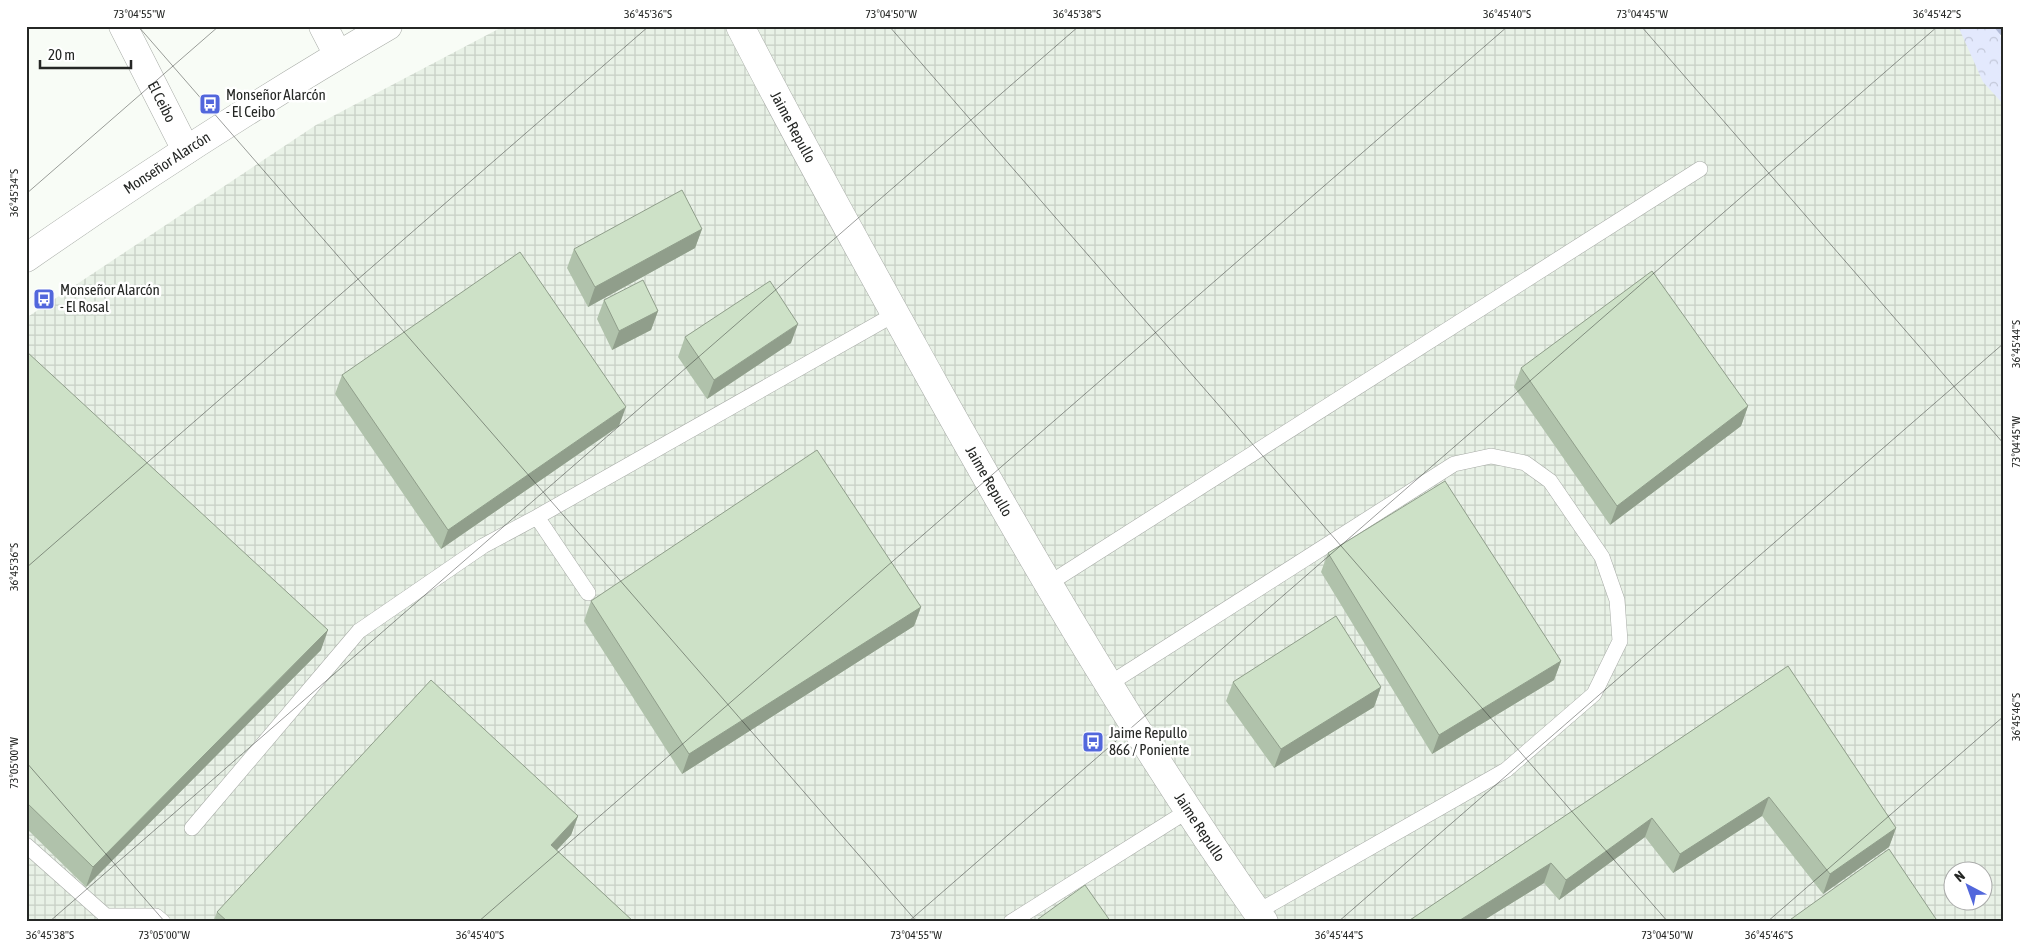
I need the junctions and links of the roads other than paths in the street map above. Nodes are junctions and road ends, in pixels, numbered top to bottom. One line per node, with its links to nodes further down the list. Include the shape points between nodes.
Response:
1 (124, 26): 6 (street, El Ceibo)
2 (323, 26): 5 (street)
3 (388, 26): 5 (street, Monseñor Alarcón)
4 (740, 26): 9 (street, Jaime Repullo)
5 (338, 55): 6 (street, Monseñor Alarcón)
6 (186, 150): 8 (street, Monseñor Alarcón)
7 (1700, 168): 11 (lane)
8 (27, 254)
9 (895, 314): 10 (lane); 11 (street, Jaime Repullo)
10 (537, 517): 12 (lane); 15 (lane, via 483,546 359,631)
11 (1048, 584): 13 (street, Jaime Repullo)
12 (588, 593)
13 (1109, 684): 14 (street, Jaime Repullo); 17 (lane, via 1454,464 1492,456 1525,463 1550,482 1602,557 1617,600 1620,641 1594,694 1506,770)
14 (1189, 810): 17 (street, Jaime Repullo); 20 (lane)
15 (192, 828)
16 (26, 845): 18 (lane)
17 (1260, 917)
18 (104, 919): 19 (lane, via 156,916)
19 (163, 922)
20 (1011, 922)

